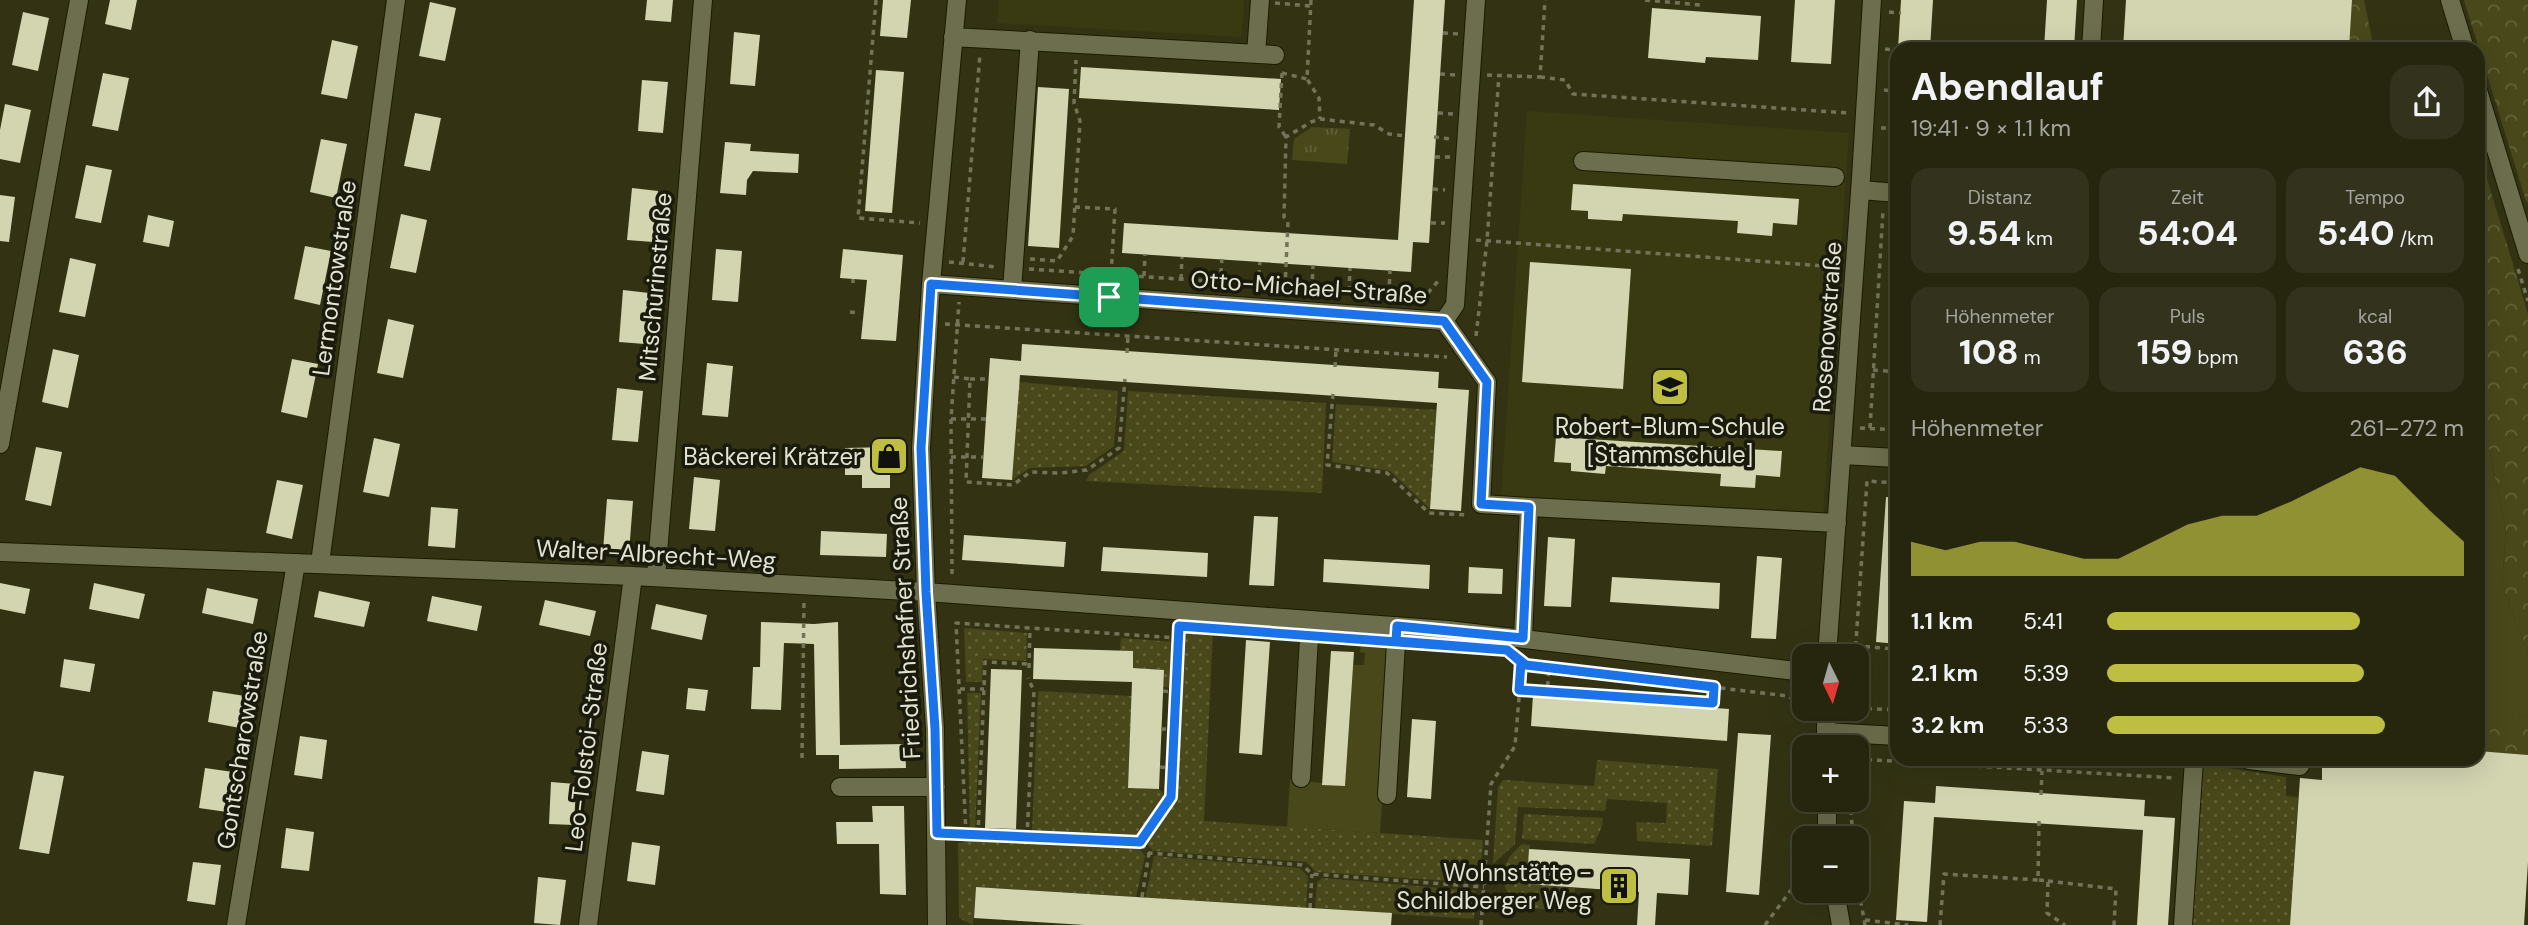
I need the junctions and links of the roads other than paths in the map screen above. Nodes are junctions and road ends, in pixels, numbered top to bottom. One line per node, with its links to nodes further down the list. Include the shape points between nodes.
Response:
1 (79, 0): 26 (street)
2 (396, 0): 33 (street, Lermontowstraße)
3 (703, 0): 35 (street, Mitschurinstraße)
4 (957, 0): 10 (street, Friedrichshafner Straße)
5 (1476, 0): 25 (street, Otto-Michael-Straße, via 1464,74 1455,305)
6 (1871, 0): 19 (street, Rosenowstraße)
7 (2094, 0): 12 (street)
8 (2450, 0): 13 (street)
9 (1259, 1): 14 (street)
10 (953, 37): 11 (street); 23 (street, Friedrichshafner Straße)
11 (1030, 40): 14 (street); 24 (street)
12 (2091, 42)
13 (2463, 42)
14 (1256, 54): 15 (street)
15 (1275, 55)
16 (2485, 111): 21 (street)
17 (1583, 161): 18 (street)
18 (1835, 177)
19 (1861, 190): 20 (street); 27 (street, Rosenowstraße)
20 (1890, 193)
21 (2523, 221): 22 (street)
22 (2528, 254)
23 (931, 284): 24 (street, Otto-Michael-Straße); 36 (street, Friedrichshafner Straße, via 921,448)
24 (1012, 290): 25 (street, Otto-Michael-Straße)
25 (1444, 321): 29 (street, via 1487,382 1481,504)
26 (0, 444)
27 (1842, 455): 28 (street); 30 (street, Rosenowstraße)
28 (1890, 458)
29 (1529, 507): 30 (street); 39 (street)
30 (1837, 523): 40 (street, Rosenowstraße)
31 (0, 552): 32 (street, Walter-Albrecht-Weg)
32 (296, 563): 33 (street, Walter-Albrecht-Weg); 50 (street, Gontscharowstraße)
33 (320, 563): 34 (street, Walter-Albrecht-Weg)
34 (633, 576): 35 (street, Walter-Albrecht-Weg); 51 (street, Leo-Tolstoi-Straße)
35 (656, 577): 36 (street, Walter-Albrecht-Weg)
36 (926, 592): 37 (street, Walter-Albrecht-Weg); 47 (street, Friedrichshafner Straße)
37 (1310, 620): 38 (street, Walter-Albrecht-Weg); 45 (street)
38 (1397, 626): 39 (street, Walter-Albrecht-Weg); 48 (street)
39 (1523, 638): 41 (street, Walter-Albrecht-Weg)
40 (1828, 644)
41 (1792, 671)
42 (1890, 736): 43 (street)
43 (1869, 738)
44 (2193, 766): 54 (street)
45 (1301, 778)
46 (840, 787): 47 (street)
47 (936, 787): 52 (street, Friedrichshafner Straße)
48 (1387, 795)
49 (1837, 903): 53 (street)
50 (236, 925)
51 (588, 925)
52 (937, 925)
53 (1841, 925)
54 (2183, 925)

